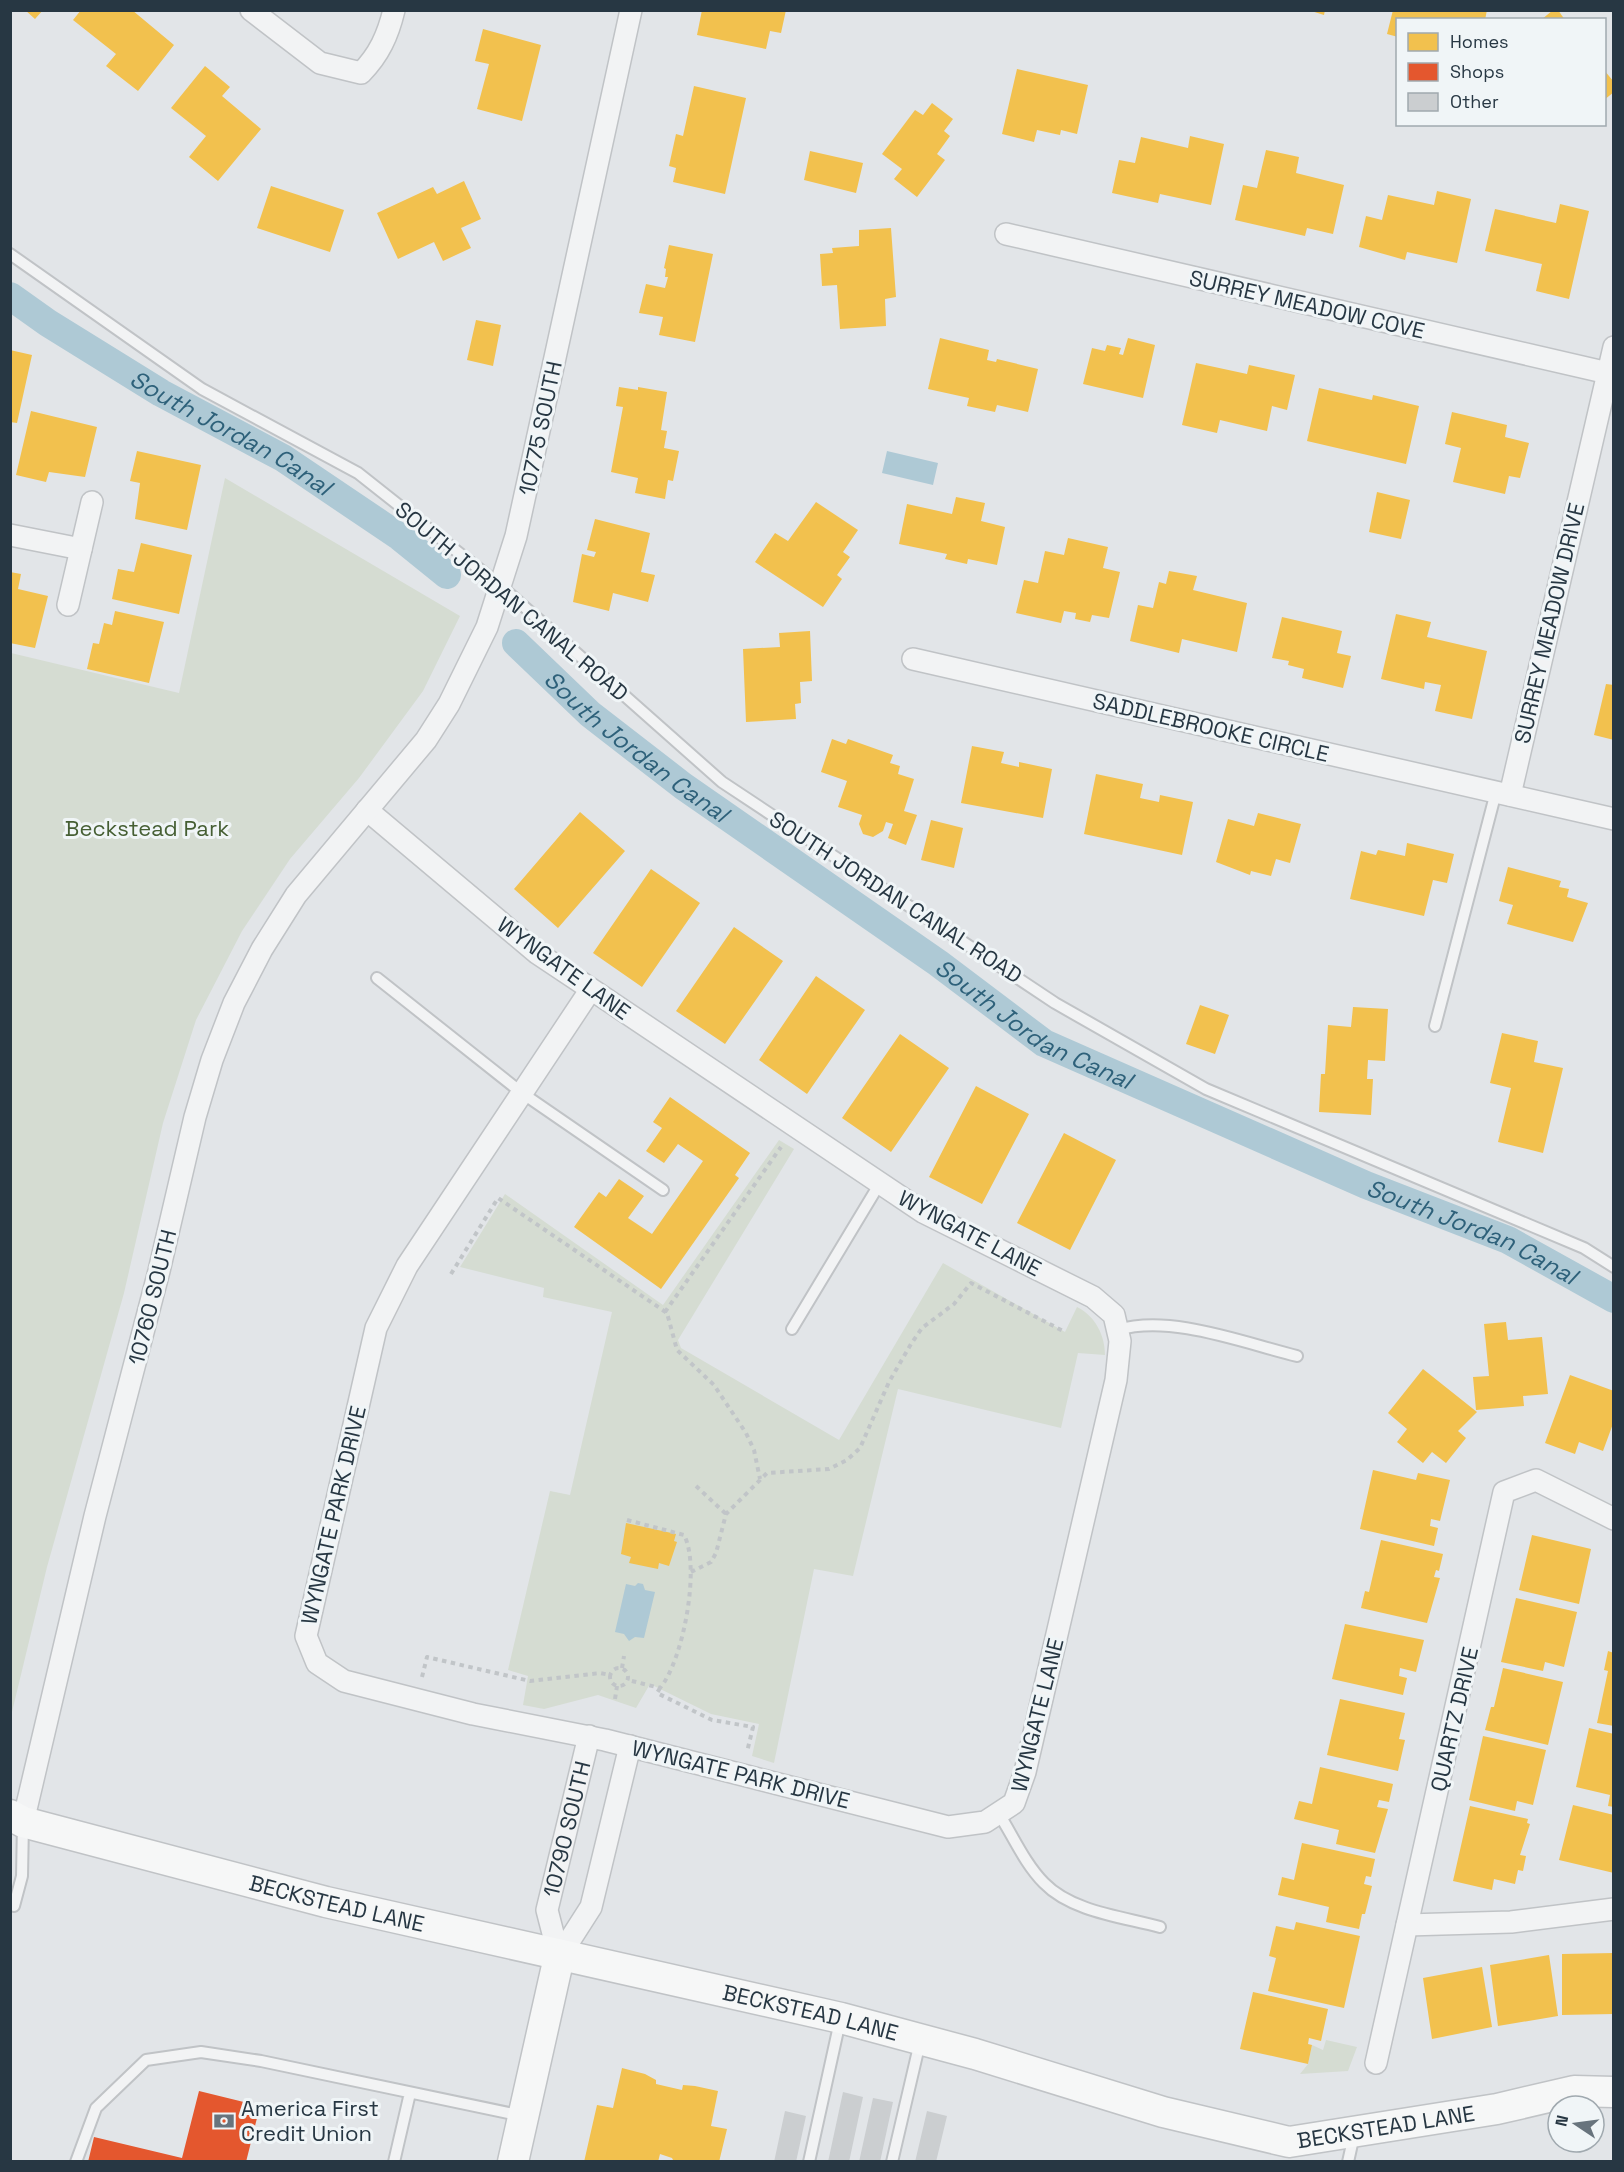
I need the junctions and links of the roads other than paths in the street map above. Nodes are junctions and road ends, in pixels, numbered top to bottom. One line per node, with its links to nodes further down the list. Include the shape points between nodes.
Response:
1 (251, 10): 2 (street, via 320,63 361,73 376,58)
2 (394, 10)
3 (631, 10): 11 (street, 10775 SOUTH)
4 (1006, 234): 7 (street, SURREY MEADOW COVE)
5 (10, 254): 11 (lane, SOUTH JORDAN CANAL ROAD, via 202,389 358,473)
6 (1614, 347): 7 (street, SURREY MEADOW DRIVE)
7 (1608, 373): 14 (street, SURREY MEADOW DRIVE)
8 (92, 502): 10 (street)
9 (10, 535): 10 (street)
10 (81, 549): 12 (street)
11 (502, 587): 15 (street, 10775 SOUTH, via 449,704 426,740); 23 (lane, SOUTH JORDAN CANAL ROAD, via 722,782 1055,1003 1206,1089 1584,1248)
12 (68, 605)
13 (913, 659): 14 (street, SADDLEBROOKE CIRCLE)
14 (1503, 794): 16 (street); 19 (lane)
15 (367, 810): 18 (street, WYNGATE LANE, via 537,953); 30 (street, 10760 SOUTH, via 296,895 262,949 234,1003 212,1060)
16 (1614, 819)
17 (377, 978): 20 (lane)
18 (591, 989): 20 (street, WYNGATE PARK DRIVE); 21 (street, WYNGATE LANE)
19 (1435, 1026)
20 (522, 1093): 22 (lane); 28 (street, WYNGATE PARK DRIVE, via 407,1266 376,1328 306,1636 317,1663 344,1681 472,1714)
21 (880, 1183): 24 (lane); 25 (street, WYNGATE LANE, via 923,1212 1093,1297 1114,1315)
22 (663, 1190)
23 (1614, 1267)
24 (792, 1329)
25 (1118, 1330): 26 (lane, via 1146,1323 1176,1326); 31 (street, WYNGATE LANE, via 1116,1380 1025,1772 1014,1803)
26 (1297, 1356)
27 (1614, 1519): 34 (street, QUARTZ DRIVE, via 1536,1480 1504,1492)
28 (589, 1736): 29 (street, WYNGATE PARK DRIVE); 36 (street, 10790 SOUTH, via 547,1910)
29 (630, 1746): 31 (street, WYNGATE PARK DRIVE, via 948,1827); 36 (street, 10790 SOUTH, via 591,1907)
30 (17, 1818): 32 (lane, via 22,1876 14,1906); 36 (street, BECKSTEAD LANE, via 326,1902)
31 (992, 1818): 35 (lane, via 1054,1891 1078,1904)
32 (10, 1905)
33 (1614, 1909): 34 (street, via 1511,1922)
34 (1407, 1925): 39 (street, QUARTZ DRIVE)
35 (1160, 1927)
36 (559, 1957): 37 (street, BECKSTEAD LANE); 42 (street, 10790 SOUTH)
37 (841, 2019): 38 (street, BECKSTEAD LANE); 47 (lane)
38 (920, 2039): 43 (street, BECKSTEAD LANE, via 1163,2112 1289,2142); 48 (lane)
39 (1376, 2063)
40 (1614, 2091): 43 (street, BECKSTEAD LANE, via 1574,2091 1497,2109)
41 (410, 2092): 42 (lane); 44 (lane, via 201,2052 146,2060 96,2108); 45 (lane)
42 (523, 2116): 46 (street, 10790 SOUTH)
43 (1354, 2132): 49 (lane)
44 (76, 2162)
45 (394, 2162)
46 (513, 2162)
47 (809, 2162)
48 (892, 2162)
49 (1348, 2162)

